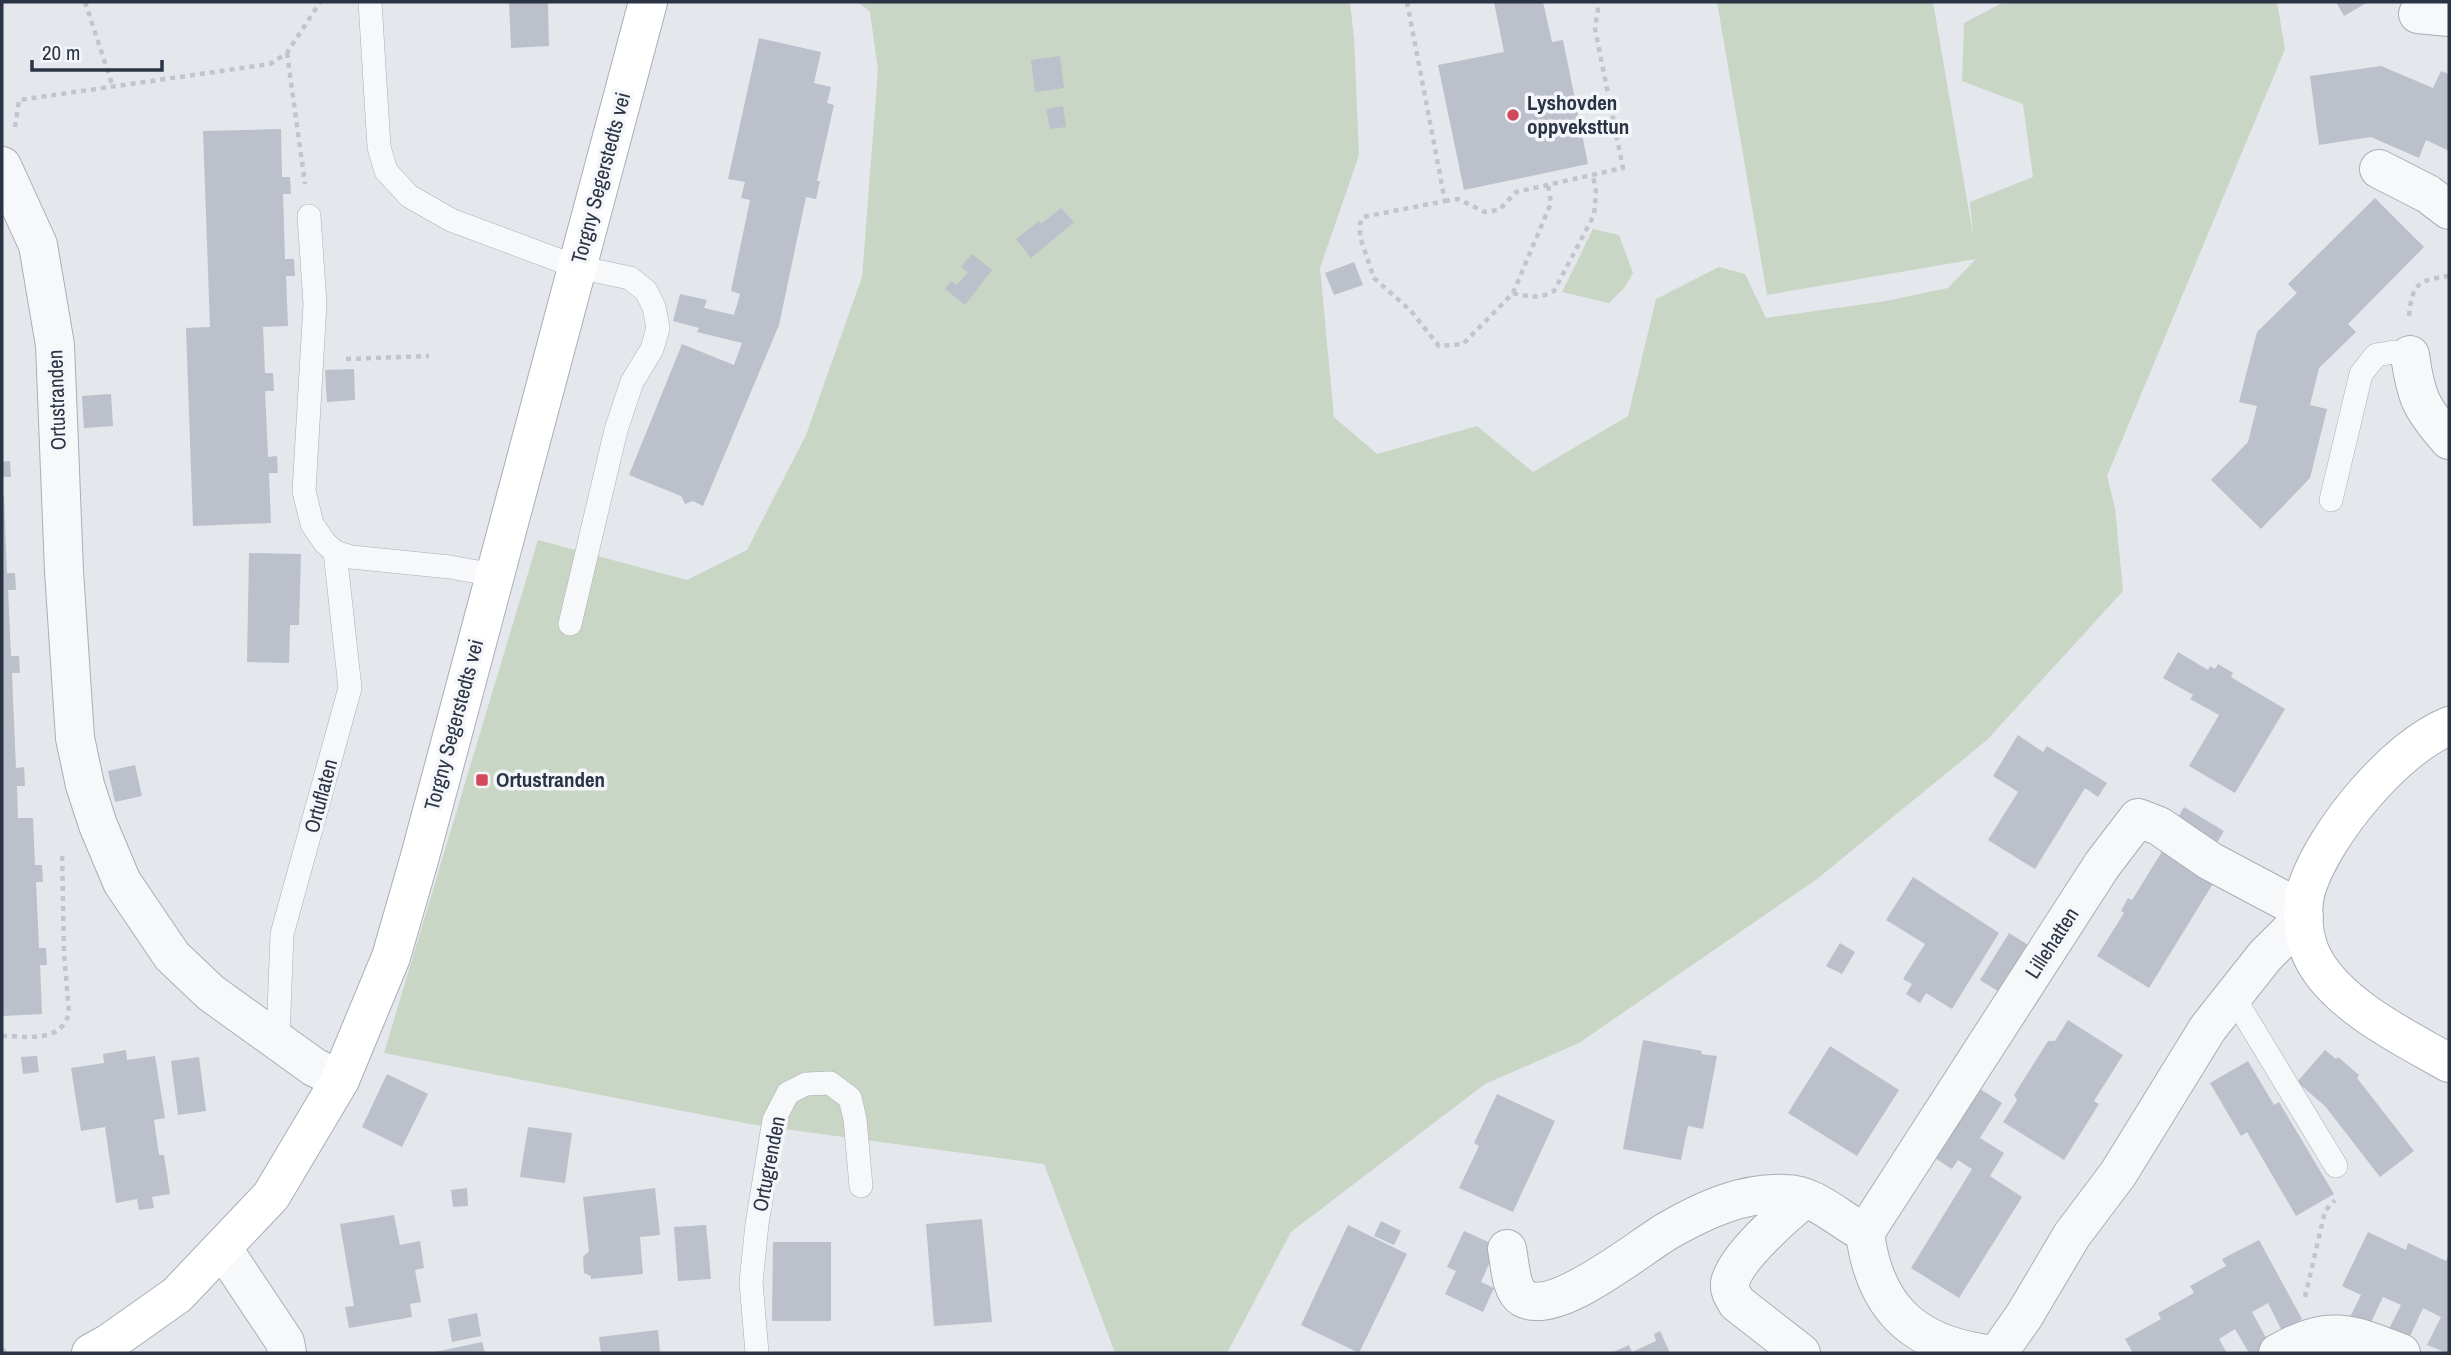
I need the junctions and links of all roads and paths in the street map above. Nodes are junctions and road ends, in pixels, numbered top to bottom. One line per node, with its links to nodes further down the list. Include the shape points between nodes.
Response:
1 (85, 2): 8 (path)
2 (320, 2): 7 (path)
3 (370, 2): 16 (lane, via 376,120 386,170 409,196 434,212)
4 (649, 2): 16 (main road, Torgny Segerstedts vei)
5 (1407, 2): 13 (path)
6 (1599, 2): 11 (path, via 1595,29 1623,168)
7 (287, 53): 8 (path, via 270,64); 15 (path)
8 (113, 87): 10 (path, via 19,100)
9 (2379, 169): 14 (street)
10 (5, 170): 28 (street, Ortustranden, via 38,245 55,345 75,738)
11 (1592, 175): 12 (path); 18 (path, via 1594,215 1554,290 1543,297)
12 (1548, 186): 13 (path, via 1516,192 1499,209 1485,212 1458,199); 18 (path, via 1551,203)
13 (1445, 201): 18 (path, via 1363,217 1360,237 1374,278 1439,346 1463,344)
14 (2449, 210)
15 (309, 216): 24 (lane, via 315,304 304,491 312,524)
16 (577, 267): 25 (main road, Torgny Segerstedts vei); 26 (lane, via 630,278 646,290 658,328 616,430)
17 (2449, 276): 19 (path, via 2420,282 2414,289 2408,327)
18 (1513, 293)
19 (2410, 355): 22 (street, via 2415,390 2429,417); 23 (lane, via 2376,355 2361,374)
20 (429, 356): 21 (path)
21 (342, 360)
22 (2449, 440)
23 (2331, 500)
24 (335, 552): 25 (lane); 32 (lane, Ortuflaten, via 350,688 282,934)
25 (494, 575): 34 (main road, Torgny Segerstedts vei, via 391,957)
26 (570, 624)
27 (2449, 726): 29 (main road, via 2432,733 2388,769 2350,811 2307,888)
28 (98, 825): 31 (path, via 69,839 62,849 67,1021 44,1037); 32 (street, Ortustranden, via 122,882 172,956 211,993)
29 (2304, 917): 30 (street); 33 (main road, via 2314,960 2332,984 2354,1004); 38 (street, Lillehatten, via 2289,903 2138,818 2102,865)
30 (2233, 996): 35 (lane); 49 (street)
31 (2, 1036)
32 (278, 1039): 34 (street, Ortustranden)
33 (2449, 1063)
34 (340, 1080): 39 (main road, Torgny Segerstedts vei, via 271,1196)
35 (2336, 1166): 41 (path, via 2352,1188 2325,1211 2304,1301)
36 (861, 1186): 46 (lane, Ortugrenden, via 850,1098 830,1083 806,1084 788,1093 774,1120 757,1224 751,1282)
37 (1806, 1198): 38 (street); 40 (street, via 1785,1194 1739,1198 1669,1230 1572,1293 1540,1302 1523,1298 1515,1288); 47 (street, via 1778,1220 1736,1270 1730,1284 1737,1303)
38 (1865, 1233): 48 (street, via 1868,1261 1897,1313 1936,1341)
39 (223, 1249): 44 (main road, Torgny Segerstedts vei, via 177,1295); 45 (street, via 285,1342)
40 (1507, 1249)
41 (2323, 1335): 50 (street); 51 (street, via 2345,1333)
42 (2, 1349): 43 (path)
43 (6, 1353)
44 (91, 1353)
45 (287, 1353)
46 (757, 1353)
47 (1801, 1353)
48 (1981, 1353)
49 (1998, 1353)
50 (2278, 1353)
51 (2401, 1353)

